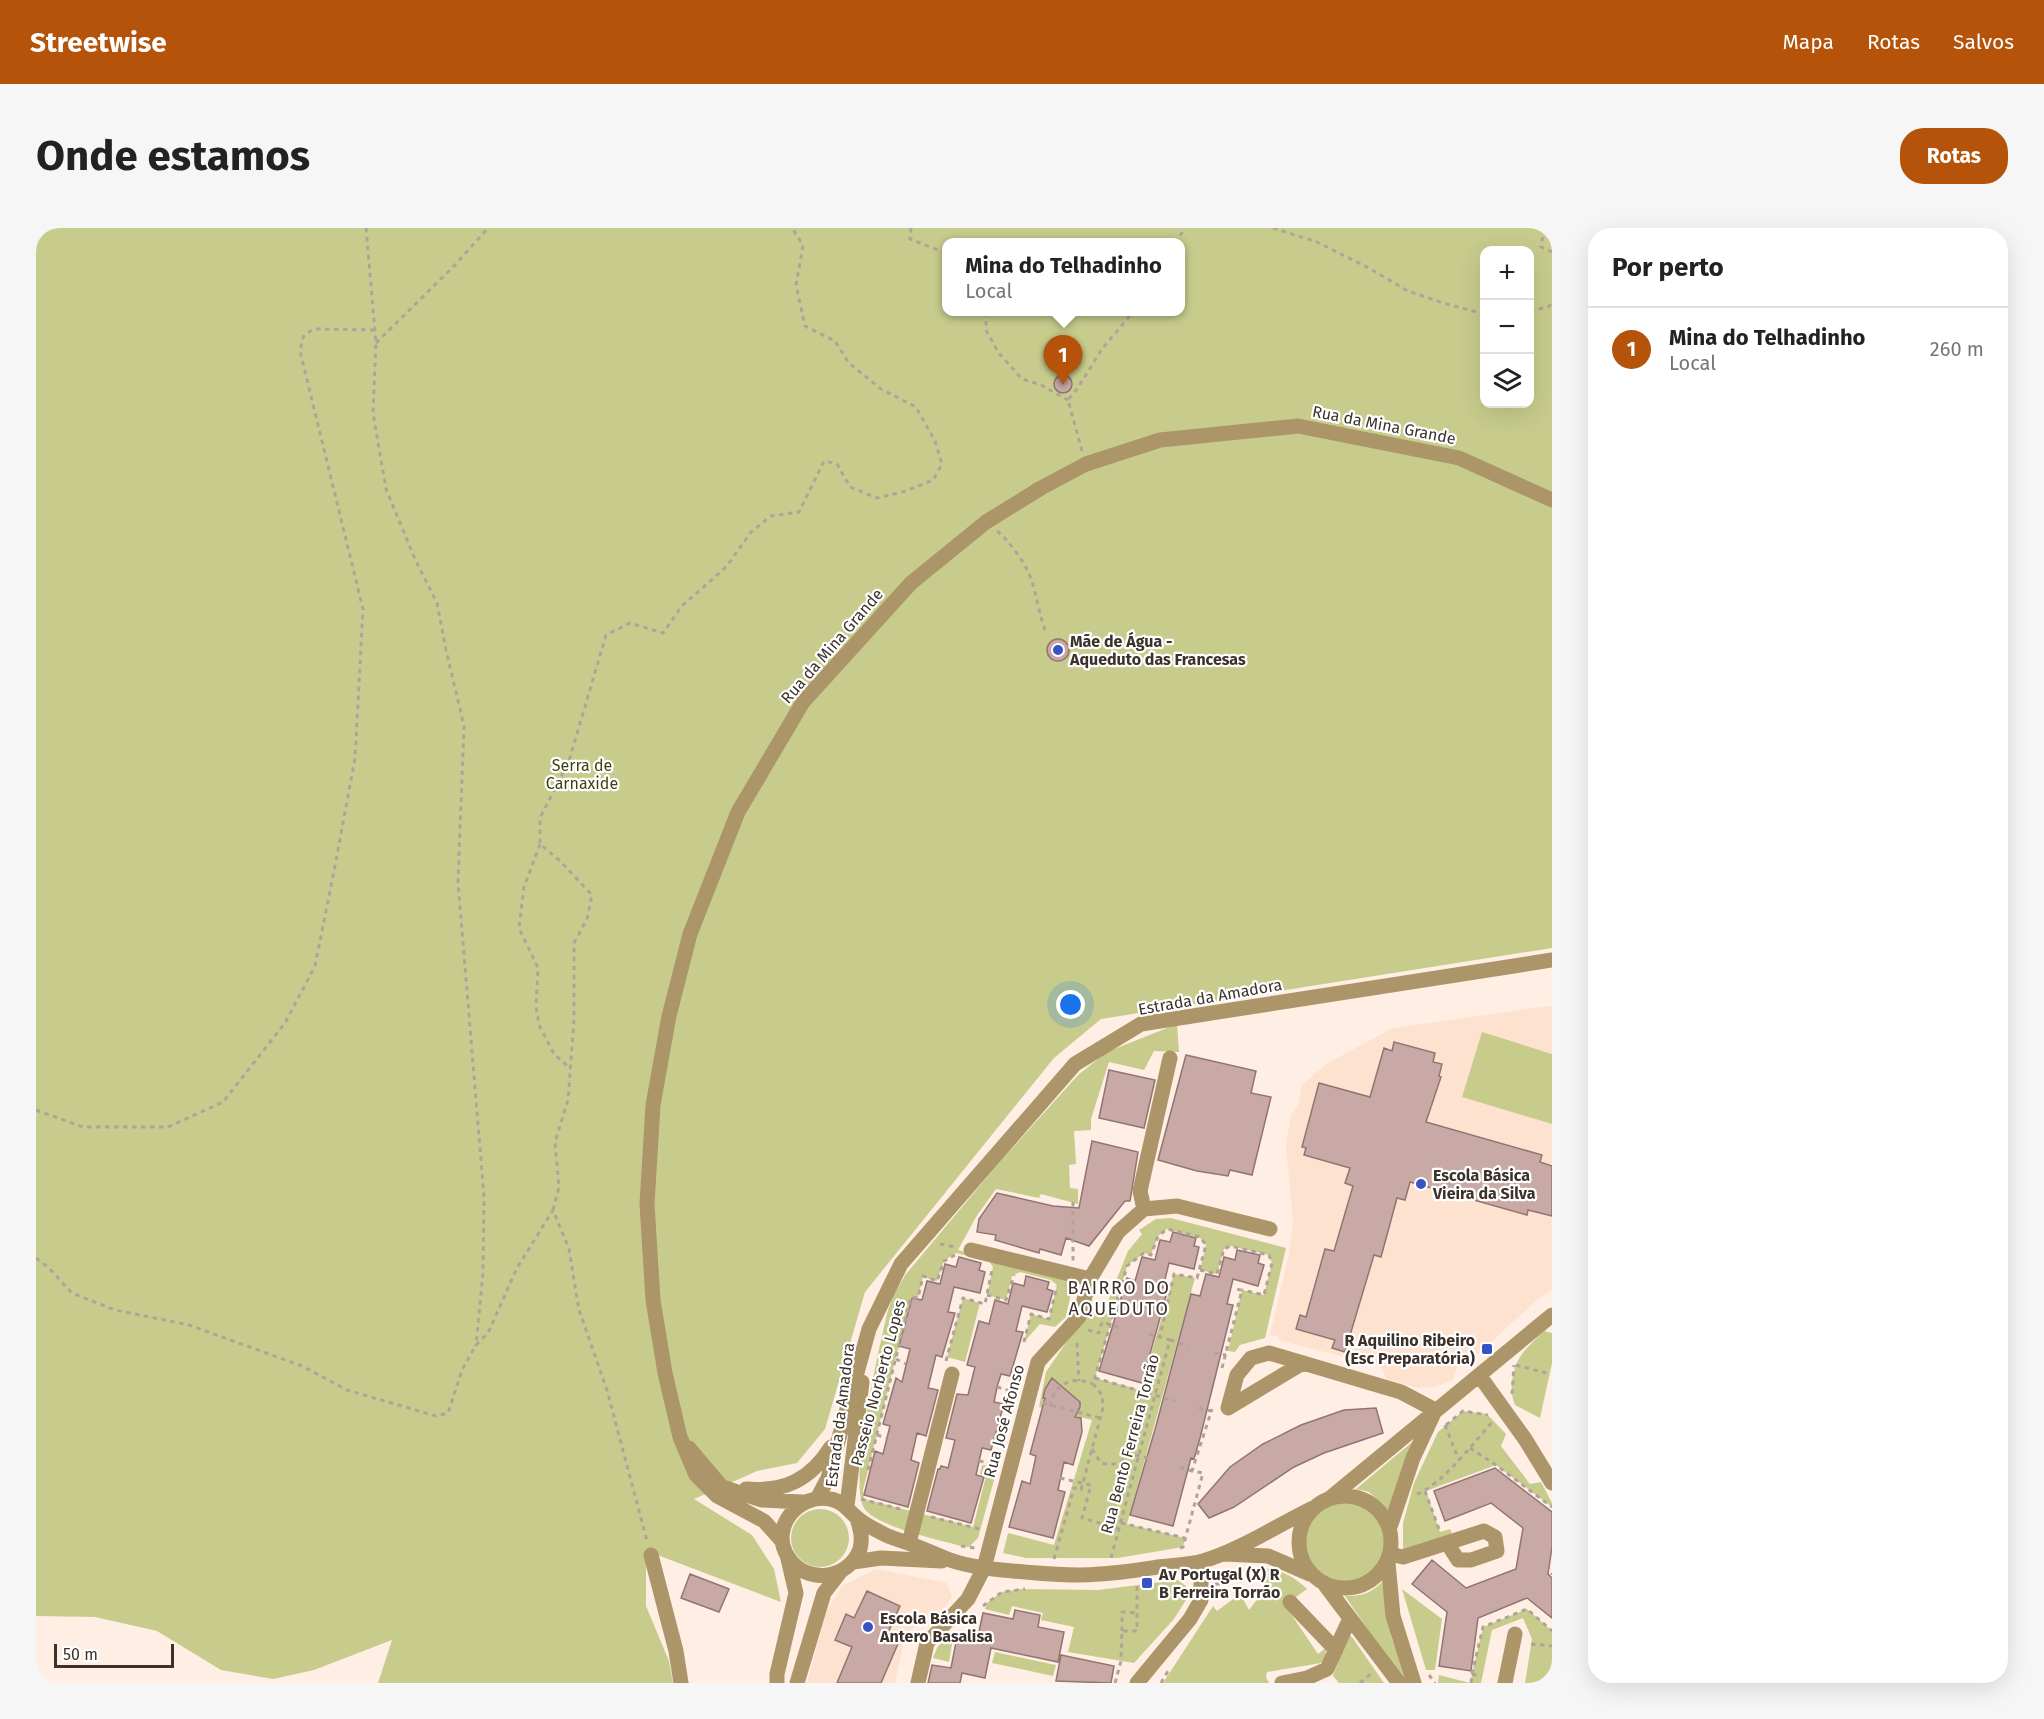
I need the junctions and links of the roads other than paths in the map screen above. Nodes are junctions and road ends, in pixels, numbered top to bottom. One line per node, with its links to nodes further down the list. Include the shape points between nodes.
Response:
1 (1552, 500): 15 (street, Rua da Mina Grande, via 1459,458 1298,426 1160,440 1086,464 1041,488 987,522 911,583 803,702 738,812 690,934 669,1016 653,1105 647,1204 653,1300)
2 (1552, 960): 9 (street, Estrada da Amadora, via 1142,1024 1075,1064 901,1264)
3 (1170, 1058): 4 (street, via 1140,1191)
4 (1144, 1209): 5 (street, via 1177,1206); 7 (street, Rua José Afonso, via 1118,1232)
5 (1270, 1229)
6 (969, 1253): 7 (street)
7 (1090, 1279): 32 (street, Rua José Afonso, via 1078,1317 1038,1362)
8 (1552, 1315): 12 (street)
9 (869, 1329): 14 (street, Estrada da Amadora); 20 (street, Estrada da Amadora)
10 (1301, 1364): 10 (street, via 1269,1353 1251,1358 1237,1376 1228,1408); 13 (street, via 1401,1392)
11 (952, 1374): 24 (street)
12 (1479, 1375): 13 (street); 16 (street, via 1499,1415 1525,1439)
13 (1435, 1410): 18 (street); 22 (street, via 1413,1458)
14 (840, 1432): 17 (street, via 819,1466 792,1485 760,1490); 19 (street, Estrada da Amadora, via 828,1478)
15 (680, 1437): 17 (street, Rua da Mina Grande); 25 (street, Rua da Mina Grande, via 696,1475 717,1496 764,1521)
16 (1552, 1483)
17 (722, 1486): 19 (street, via 762,1500)
18 (1329, 1498): 21 (street); 22 (street, via 1365,1500 1380,1511)
19 (810, 1500): 20 (street, via 833,1499); 25 (street, via 791,1512 784,1526)
20 (857, 1508): 24 (street, via 884,1534); 31 (street, via 860,1548)
21 (1313, 1508): 26 (street); 33 (street, via 1302,1522 1298,1540 1301,1558)
22 (1390, 1527): 28 (street)
23 (1444, 1537): 28 (street, via 1403,1557)
24 (909, 1543): 29 (street)
25 (785, 1548): 31 (street, via 797,1568 811,1575 826,1576); 41 (street, via 796,1593)
26 (1221, 1554): 30 (street); 33 (street, via 1268,1556)
27 (651, 1555): 40 (street)
28 (1389, 1558): 34 (street, via 1377,1577 1361,1586 1343,1589); 46 (street, via 1393,1616)
29 (952, 1561): 31 (street, via 881,1558); 32 (street)
30 (1201, 1562): 32 (street, via 1098,1575); 39 (street, via 1201,1600)
31 (847, 1567): 42 (street, via 824,1593)
32 (984, 1568): 43 (street, Rua José Afonso, via 968,1599 927,1643)
33 (1310, 1574): 34 (street)
34 (1325, 1585): 36 (street)
35 (1290, 1602): 38 (street)
36 (1350, 1618): 38 (street); 45 (street)
37 (1517, 1627): 47 (street)
38 (1336, 1650): 44 (street, via 1327,1668 1307,1678)
39 (1139, 1682)
40 (681, 1683)
41 (777, 1683)
42 (797, 1683)
43 (918, 1683)
44 (1282, 1683)
45 (1399, 1683)
46 (1414, 1683)
47 (1505, 1683)

